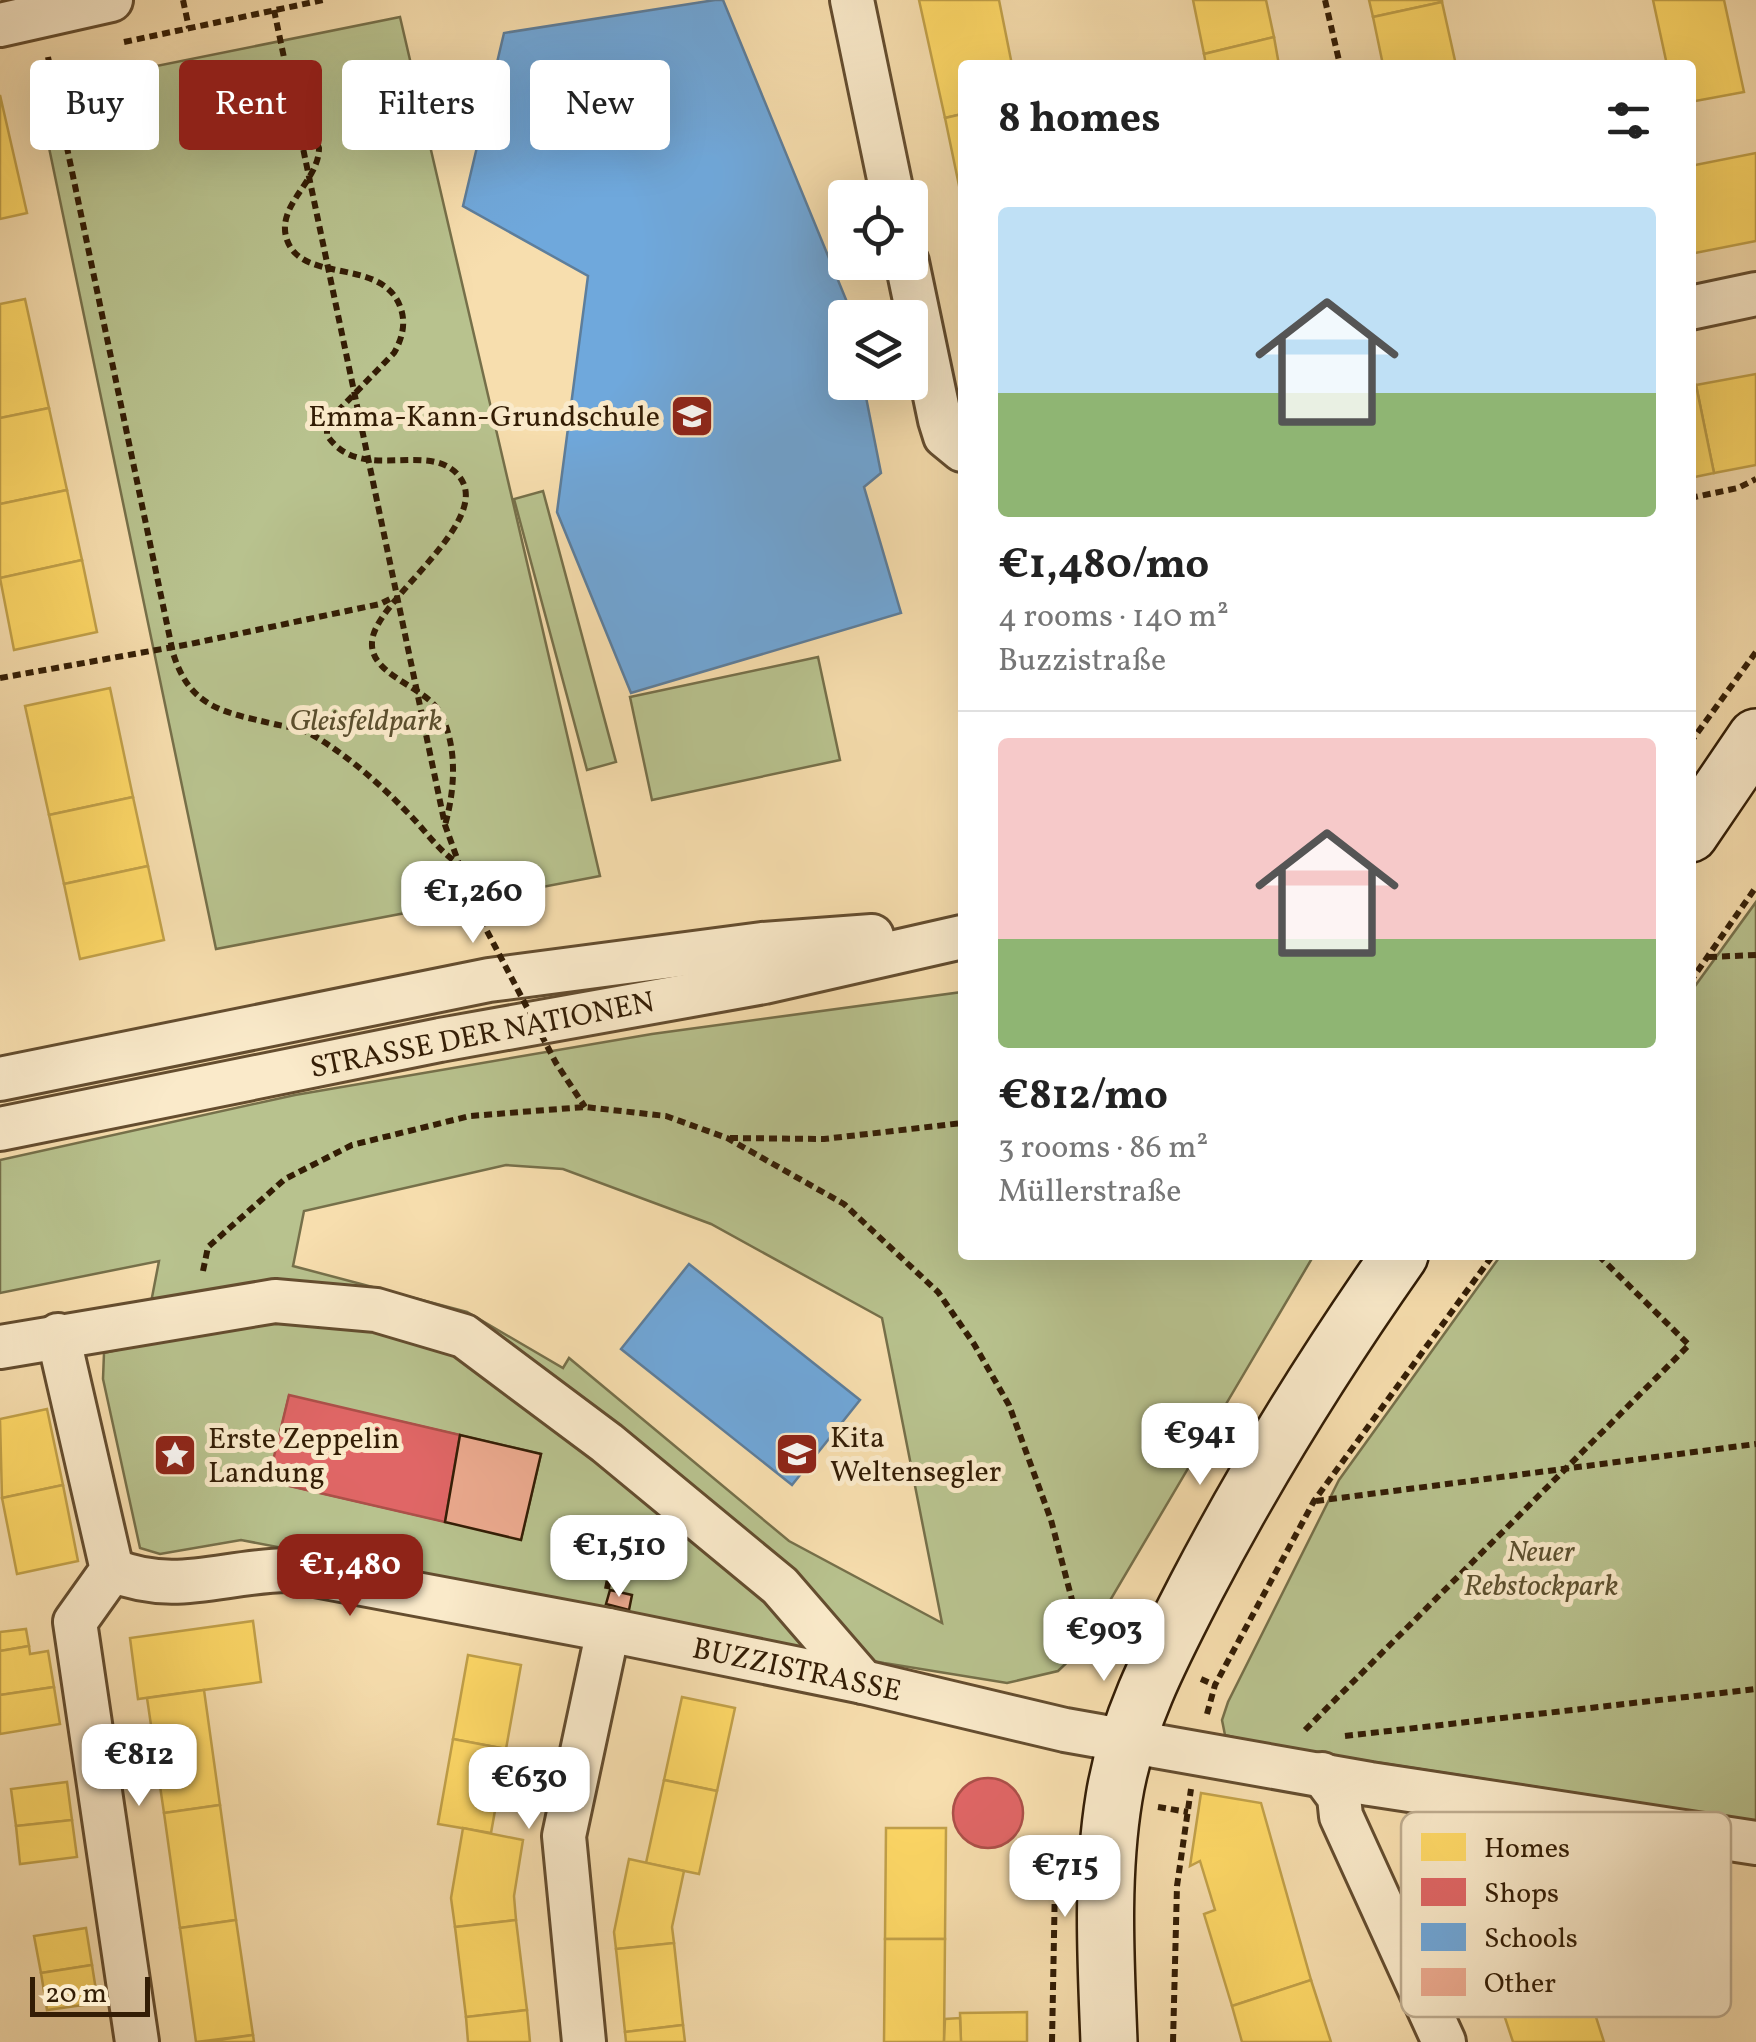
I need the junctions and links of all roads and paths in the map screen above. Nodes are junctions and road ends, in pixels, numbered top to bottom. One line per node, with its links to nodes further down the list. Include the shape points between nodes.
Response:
1 (112, 0): 7 (street)
2 (183, 0): 8 (path)
3 (323, 0): 6 (path)
4 (852, 0): 16 (street)
5 (1325, 0): 12 (path)
6 (274, 10): 8 (path); 11 (path)
7 (0, 24)
8 (189, 28): 9 (path)
9 (130, 40)
10 (48, 57): 27 (path)
11 (284, 60)
12 (1339, 60)
13 (303, 150): 15 (path)
14 (319, 150): 15 (path)
15 (309, 180): 17 (path); 17 (path, via 287,214 286,239 298,254)
16 (889, 180)
17 (330, 269): 21 (path); 21 (path, via 388,288 403,314 394,353)
18 (911, 280): 22 (street, via 940,420)
19 (1756, 294): 20 (street)
20 (1696, 307)
21 (354, 396): 23 (path); 23 (path, via 334,415 326,435 342,453)
22 (958, 446)
23 (367, 460): 26 (path); 26 (path, via 434,464 456,472 465,488 461,518 449,537)
24 (1756, 479): 25 (path)
25 (1696, 497)
26 (396, 596): 27 (path); 30 (path); 30 (path, via 374,632 374,653)
27 (172, 648): 29 (path); 35 (path, via 184,684 196,696 227,712 307,732 355,764)
28 (1756, 652): 32 (path, via 1698,728)
29 (0, 678)
30 (418, 691): 34 (path); 34 (path, via 441,713 452,758)
31 (1756, 736): 32 (main road)
32 (1723, 771): 33 (main road)
33 (1696, 823)
34 (445, 825): 35 (path)
35 (457, 863): 43 (path, bridge, via 474,908)
36 (1756, 887): 40 (path)
37 (958, 929): 42 (street, STRASSE DER NATIONEN, via 762,944 490,980)
38 (958, 938): 45 (street, STRASSE DER NATIONEN, via 764,982)
39 (1756, 955): 40 (path)
40 (1708, 956): 41 (path)
41 (1696, 973)
42 (0, 1079)
43 (586, 1107): 46 (path, via 666,1116); 50 (path, via 453,1120 352,1145 285,1179 208,1247)
44 (958, 1123): 46 (path, via 824,1139)
45 (0, 1129)
46 (727, 1138): 59 (path, via 844,1204 938,1292 1008,1405 1052,1520 1080,1630)
47 (1396, 1260): 62 (main road, via 1325,1362 1236,1512 1159,1660)
48 (1490, 1260): 56 (path)
49 (1603, 1260): 54 (path, via 1689,1345)
50 (197, 1312): 51 (street); 55 (street, via 275,1301 376,1310 464,1336)
51 (58, 1335): 52 (street); 57 (street)
52 (0, 1347)
53 (1756, 1444): 54 (path)
54 (1567, 1468): 56 (path); 63 (path)
55 (661, 1487): 58 (path, via 616,1542); 60 (street, via 780,1586)
56 (1314, 1501): 64 (path, via 1216,1685)
57 (112, 1570): 58 (street, BUZZISTRASSE, via 169,1584 288,1570); 71 (street, via 75,1622)
58 (604, 1629): 60 (street, BUZZISTRASSE); 72 (street, via 564,1836)
59 (1098, 1636)
60 (863, 1682): 62 (street, BUZZISTRASSE)
61 (1756, 1689): 65 (path)
62 (1127, 1740): 64 (street, BUZZISTRASSE); 73 (main road, via 1108,1863)
63 (1293, 1741)
64 (1196, 1752): 65 (street, BUZZISTRASSE); 74 (path, via 1177,1886)
65 (1327, 1756): 66 (street, BUZZISTRASSE); 69 (street, via 1341,1816)
66 (1558, 1812)
67 (1731, 1840): 68 (street, BUZZISTRASSE)
68 (1756, 1844)
69 (1401, 1948)
70 (1433, 2017): 75 (street)
71 (136, 2042)
72 (584, 2042)
73 (1109, 2042)
74 (1173, 2042)
75 (1444, 2042)

